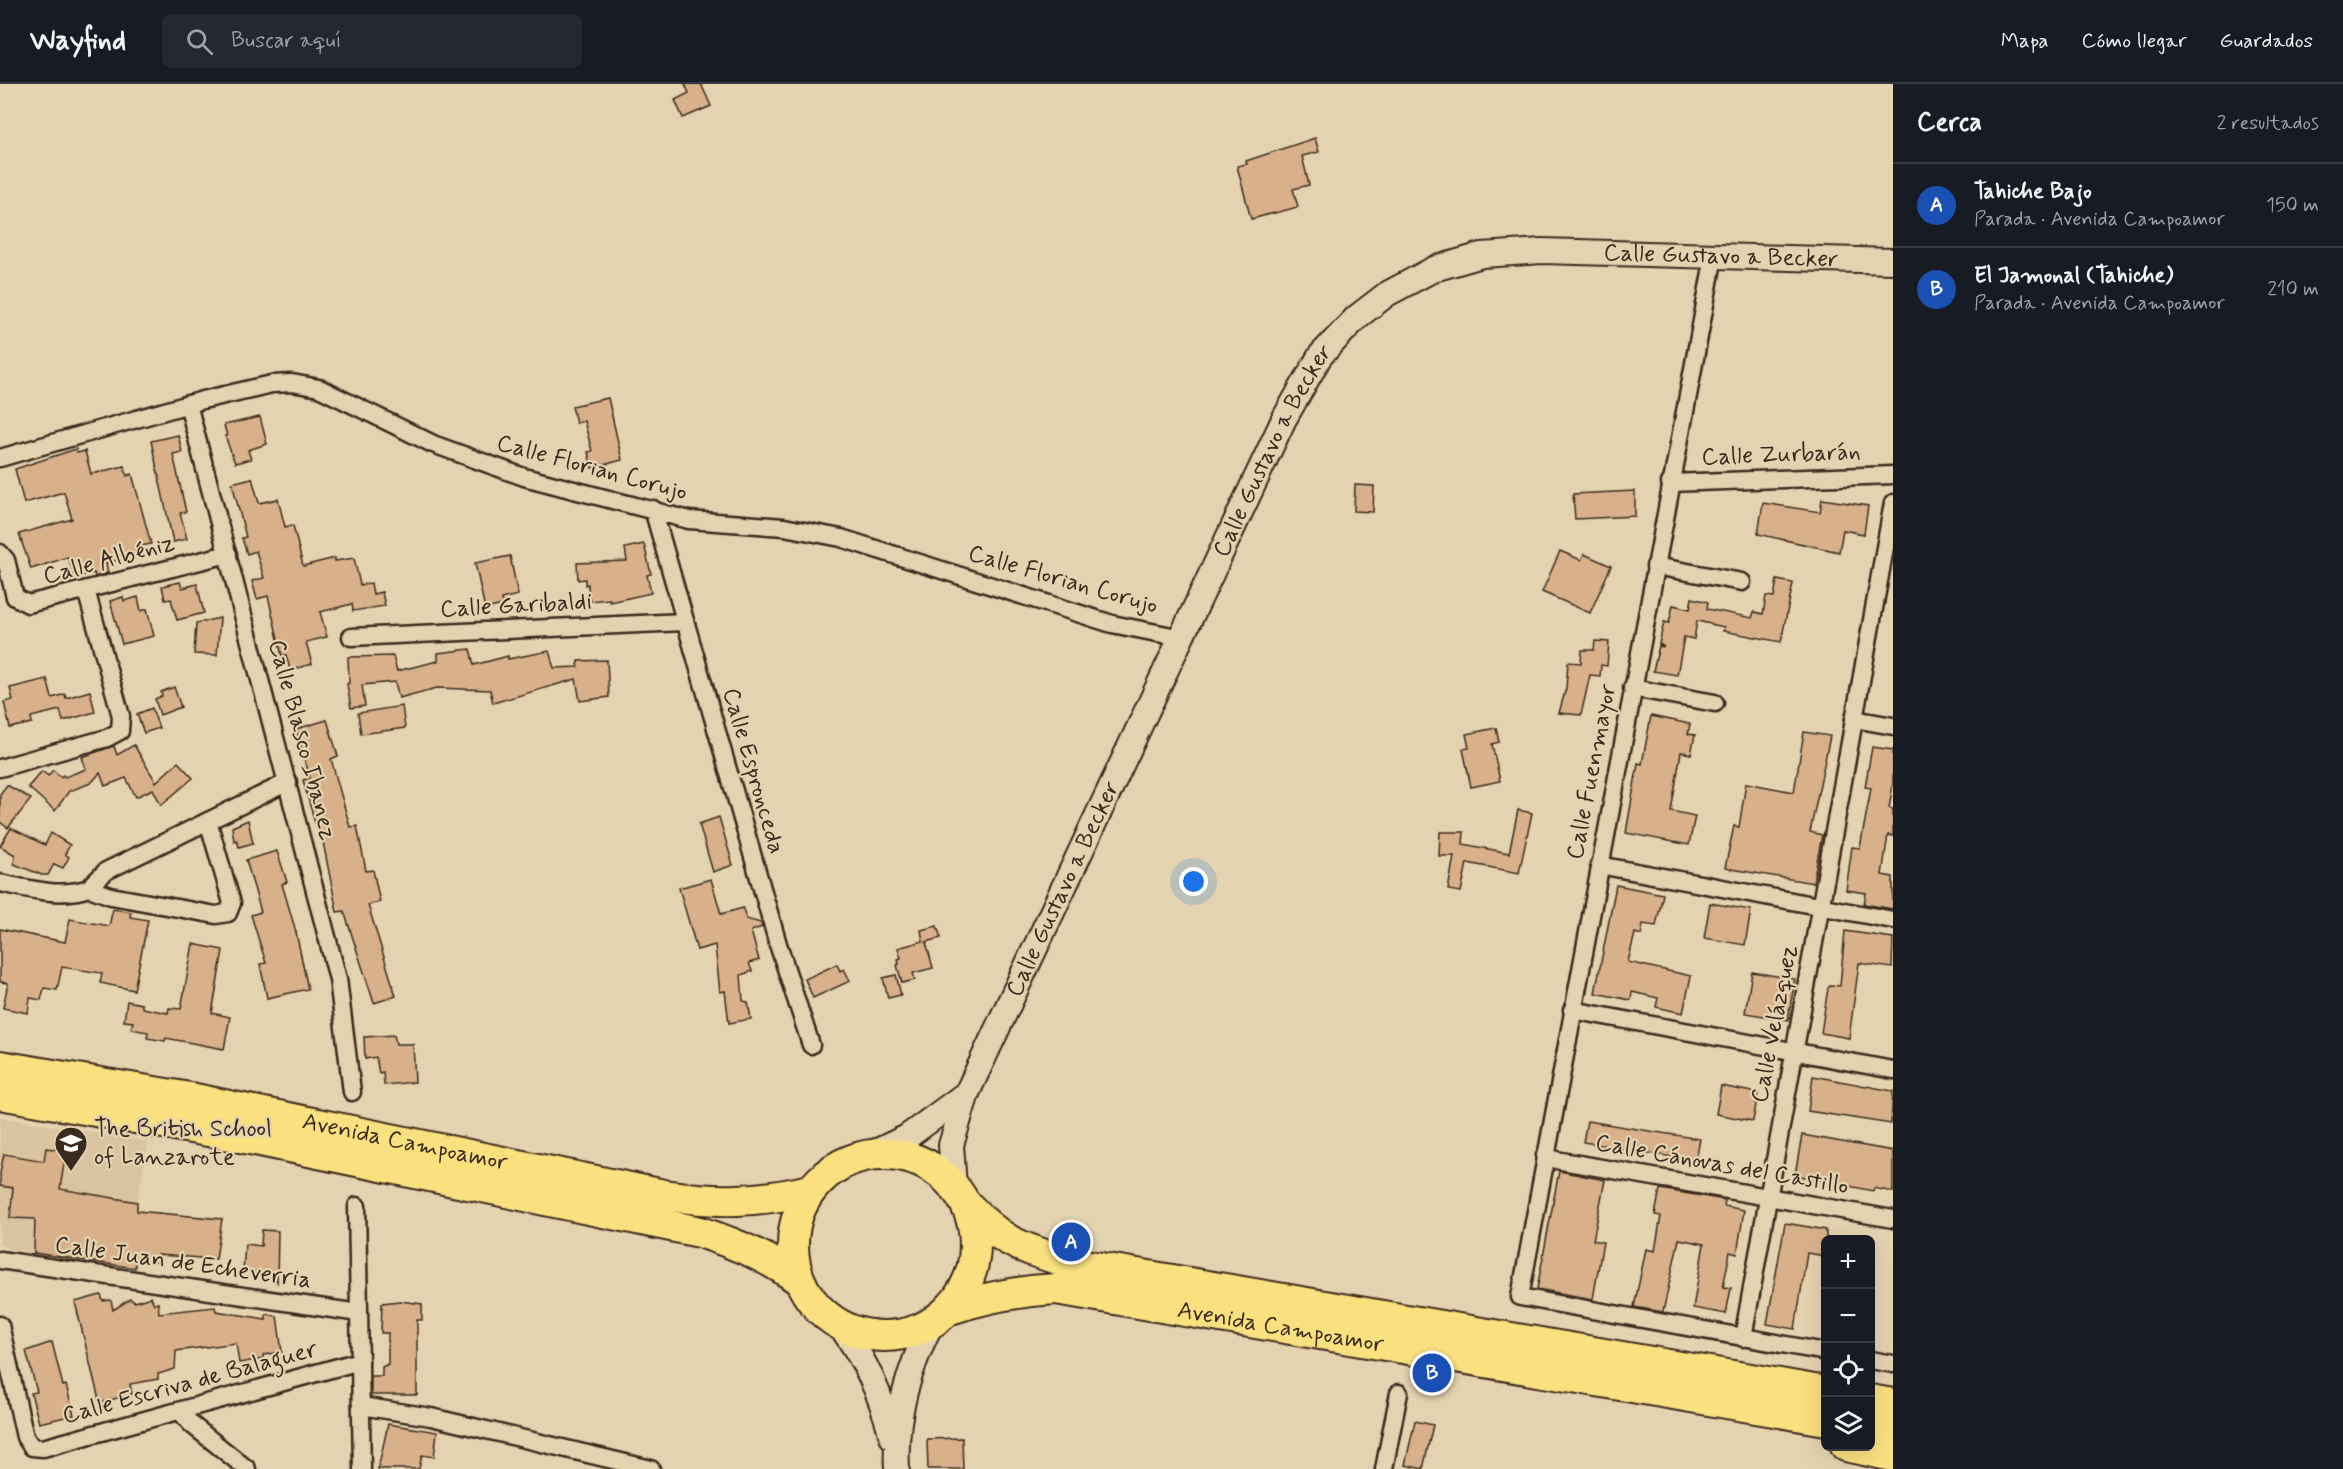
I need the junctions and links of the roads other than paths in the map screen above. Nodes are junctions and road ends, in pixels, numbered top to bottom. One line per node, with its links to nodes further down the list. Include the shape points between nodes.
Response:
1 (1714, 256): 2 (street, Calle Gustavo a Becker); 6 (street, Calle Fuenmayor); 17 (street, Calle Gustavo a Becker, via 1542,251 1482,255 1434,269 1372,305 1320,356 1302,385)
2 (1893, 261)
3 (188, 404): 4 (street, Calle Florian Corujo); 8 (street, Calle Florian Corujo, via 272,384 320,388 433,444 481,463 564,489); 10 (street, Calle Blasco Ibanez)
4 (0, 458)
5 (1893, 475): 6 (street, Calle Zurbarán)
6 (1670, 483): 11 (street, Calle Fuenmayor)
7 (1893, 503): 12 (street, Calle Velázquez)
8 (653, 509): 15 (street, Calle Espronceda); 17 (street, Calle Florian Corujo, via 689,520 784,527 841,538 1112,624)
9 (0, 553): 14 (street, Calle Albéniz, via 6,560 15,597 21,602 38,604)
10 (228, 554): 14 (street, Calle Albéniz); 23 (street, Calle Blasco Ibanez)
11 (1655, 566): 13 (street); 18 (street, Calle Fuenmayor)
12 (1887, 580): 20 (street, Calle Velázquez)
13 (1742, 582)
14 (86, 590): 22 (street, via 121,716 120,731)
15 (684, 622): 16 (street, Calle Garibaldi); 31 (street, Calle Espronceda)
16 (351, 637)
17 (1182, 638): 36 (street, Calle Gustavo a Becker)
18 (1632, 688): 19 (street); 25 (street, Calle Fuenmayor)
19 (1715, 703)
20 (1854, 719): 21 (street); 28 (street, Calle Velázquez)
21 (1893, 726)
22 (0, 768)
23 (288, 782): 24 (street); 35 (street, Calle Blasco Ibanez, via 343,1000)
24 (208, 822): 27 (street, via 106,871); 27 (street, via 232,903 228,913 216,915 111,896)
25 (1599, 865): 28 (street); 30 (street, Calle Fuenmayor)
26 (0, 884): 27 (street, via 55,894)
27 (89, 888)
28 (1822, 905): 29 (street); 32 (street, Calle Velázquez)
29 (1893, 920)
30 (1572, 1010): 32 (street); 39 (street, Calle Fuenmayor)
31 (811, 1045)
32 (1794, 1051): 34 (street); 42 (street, Calle Velázquez)
33 (0, 1066): 40 (highway, Avenida Campoamor, via 201,1100 709,1202 760,1200)
34 (1893, 1070)
35 (352, 1092)
36 (967, 1093): 38 (street, Calle Gustavo a Becker, via 907,1137); 41 (street, Calle Gustavo a Becker, via 951,1146)
37 (0, 1095): 46 (highway, Avenida Campoamor, via 236,1136 700,1232 746,1247)
38 (871, 1154): 40 (highway, via 837,1166); 41 (highway, via 902,1155 931,1166)
39 (1545, 1155): 42 (street, Calle Cánovas del Castillo); 51 (street, Calle Fuenmayor, via 1520,1297)
40 (811, 1190): 46 (highway, via 797,1218 792,1249)
41 (960, 1195): 48 (highway, via 976,1240 970,1278); 52 (highway, Avenida Campoamor, via 990,1230 1023,1248 1067,1262)
42 (1768, 1197): 44 (street, Calle Cánovas del Castillo); 51 (street, Calle Velázquez)
43 (357, 1206): 47 (street)
44 (1893, 1218)
45 (0, 1260): 47 (street, Calle Juan de Echeverria)
46 (799, 1280): 50 (highway, via 816,1307)
47 (359, 1313): 54 (street)
48 (940, 1317): 50 (highway, via 902,1336 870,1336); 64 (highway, Avenida Campoamor, via 982,1298 1013,1291 1056,1289); 73 (street, via 916,1355 902,1396)
49 (0, 1325): 66 (street, Calle Escriva de Balaguer, via 25,1437 32,1447 43,1448)
50 (841, 1327): 73 (street, via 862,1356 882,1398)
51 (1743, 1338): 53 (street)
52 (1515, 1339): 57 (highway, via 1562,1334); 60 (highway, Avenida Campoamor)
53 (1821, 1351)
54 (360, 1361): 65 (street); 66 (street, Calle Escriva de Balaguer)
55 (1875, 1361): 56 (street)
56 (1893, 1364)
57 (1821, 1377)
58 (1875, 1381): 59 (highway)
59 (1893, 1383)
60 (1821, 1391)
61 (1399, 1393): 77 (street)
62 (1875, 1401): 63 (highway)
63 (1893, 1404)
64 (1739, 1405): 67 (highway, Avenida Campoamor); 70 (highway, via 1762,1422)
65 (361, 1406): 75 (street); 76 (street, via 431,1417)
66 (180, 1411): 74 (street)
67 (1821, 1419)
68 (1875, 1429): 69 (highway)
69 (1893, 1431)
70 (1821, 1437)
71 (1870, 1451): 72 (highway)
72 (1893, 1456)
73 (896, 1461)
74 (247, 1469)
75 (362, 1469)
76 (651, 1469)
77 (1384, 1469)

